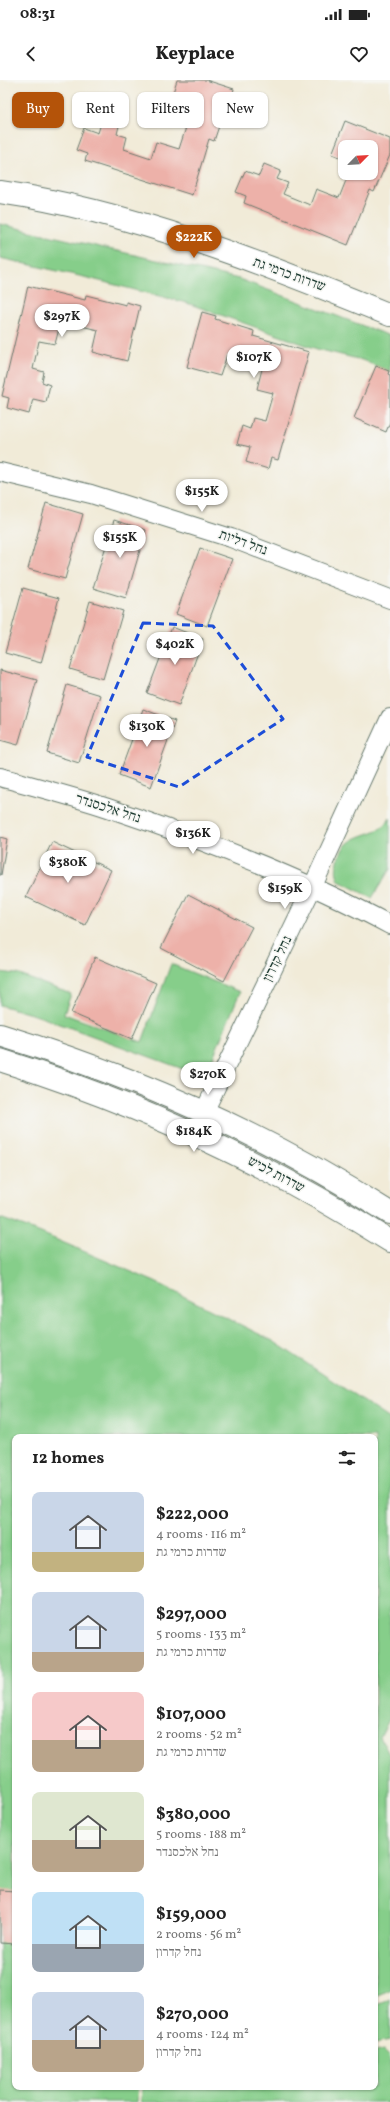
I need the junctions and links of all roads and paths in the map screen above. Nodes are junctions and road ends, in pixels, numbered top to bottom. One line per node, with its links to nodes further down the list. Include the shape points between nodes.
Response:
1 (0, 192): 2 (street, שדרות כרמי גת, via 102,213 204,245 310,282)
2 (390, 315)
3 (0, 472): 4 (street, נחל דליות, via 91,494 231,538)
4 (390, 599)
5 (390, 718): 7 (street, נחל קדרון)
6 (0, 777): 7 (street, נחל אלכסנדר, via 108,808 236,854)
7 (312, 888): 8 (street, נחל אלכסנדר); 11 (street, נחל קדרון)
8 (390, 925)
9 (0, 1036): 11 (street, שדרות לכיש, via 82,1063)
10 (0, 1060): 13 (street, שדרות לכיש, via 129,1106 213,1143 310,1193)
11 (204, 1112): 12 (street, שדרות לכיש, via 310,1166)
12 (390, 1213)
13 (390, 1241)

